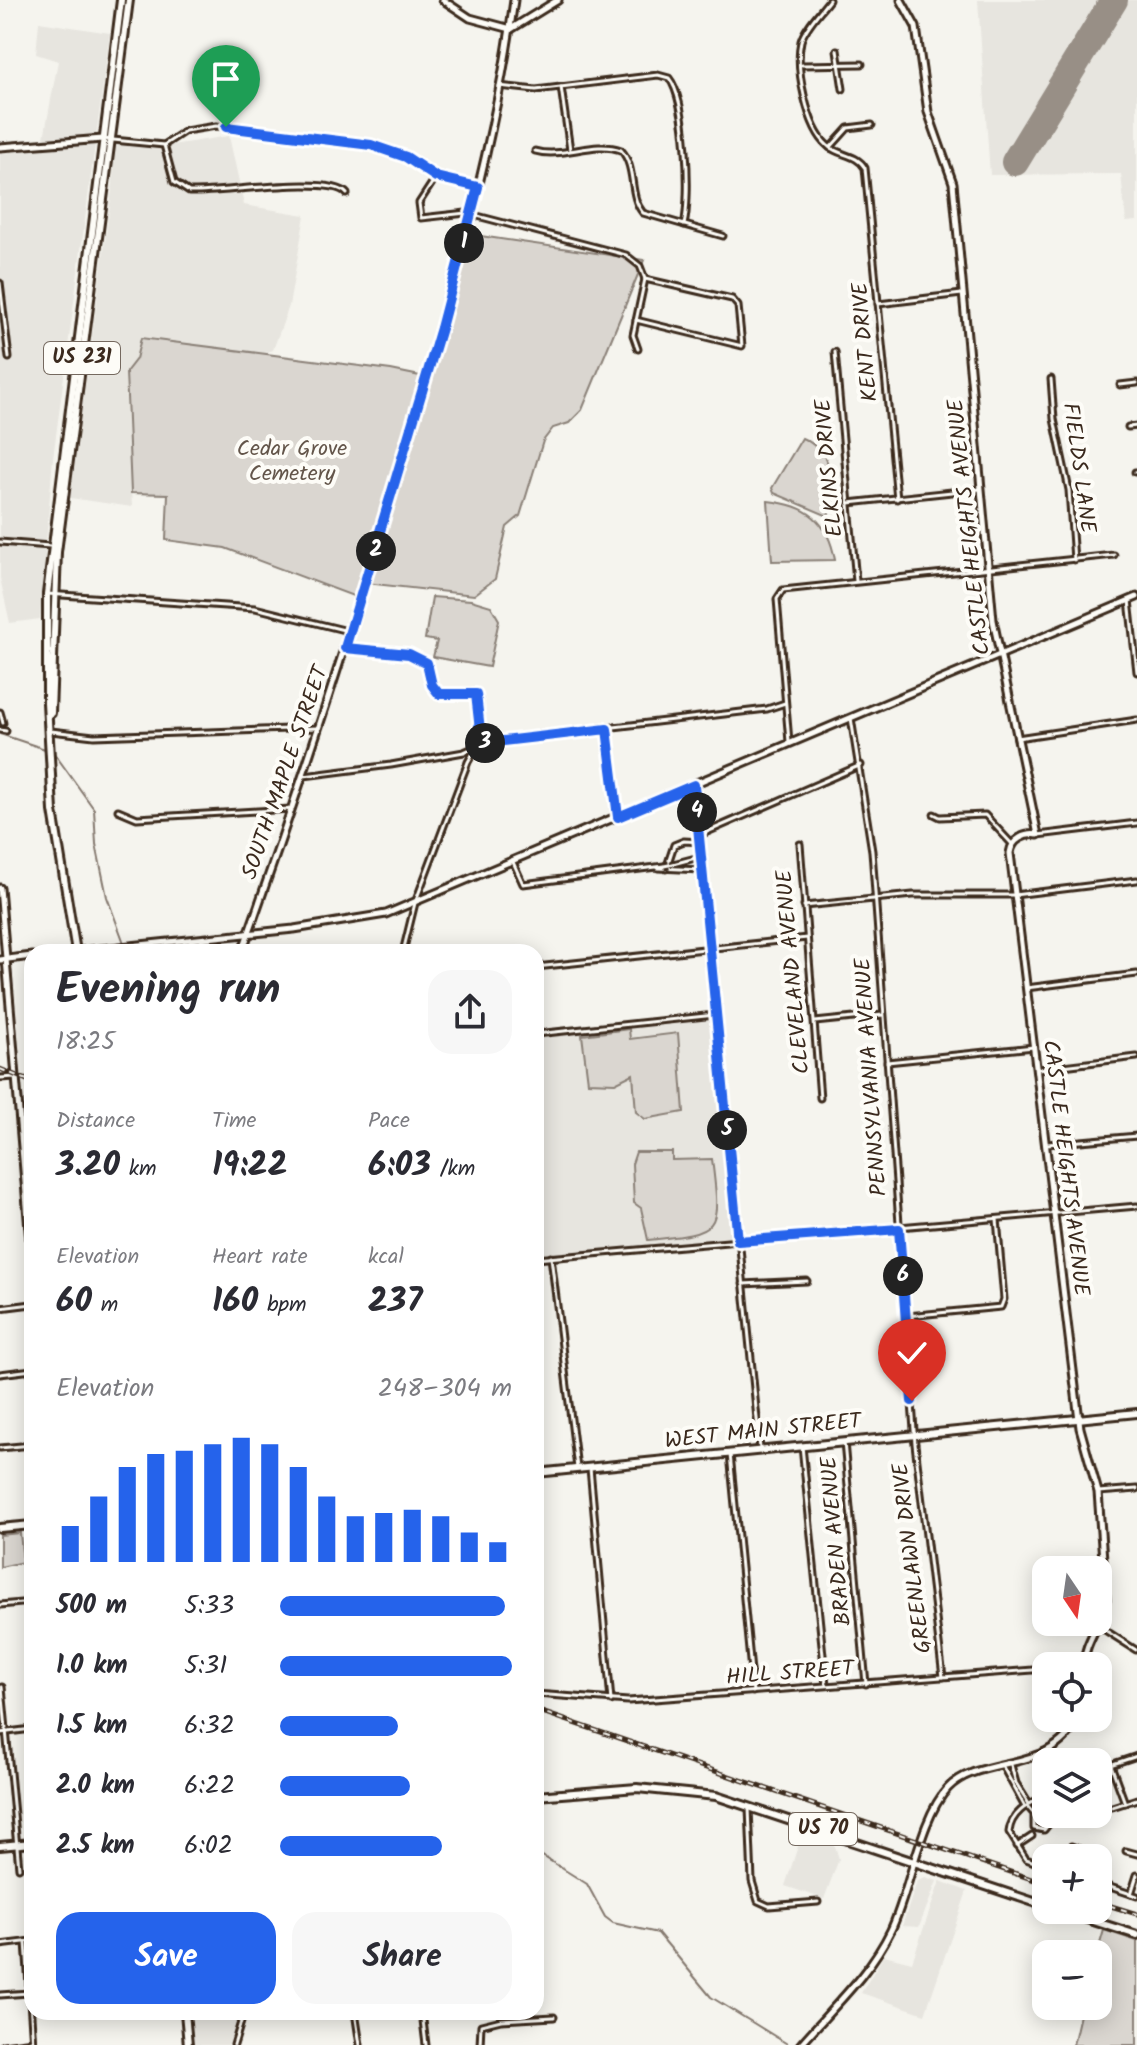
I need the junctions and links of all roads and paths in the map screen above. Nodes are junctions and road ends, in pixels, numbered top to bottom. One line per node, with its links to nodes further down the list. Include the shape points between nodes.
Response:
1 (121, 0): 17 (main road, US 231)
2 (129, 0): 17 (main road, US 231)
3 (443, 0): 8 (street, via 470,18)
4 (514, 0): 8 (street, SOUTH MAPLE STREET)
5 (558, 0): 8 (street)
6 (829, 0): 11 (street, via 802,38)
7 (901, 0): 31 (street, CASTLE HEIGHTS AVENUE, via 916,27 928,112 952,176)
8 (511, 29): 13 (street, SOUTH MAPLE STREET)
9 (837, 50): 12 (street)
10 (862, 64): 12 (street)
11 (802, 65): 12 (street); 20 (street, via 808,110)
12 (839, 65): 15 (street)
13 (499, 86): 14 (street); 24 (street, SOUTH MAPLE STREET)
14 (561, 87): 21 (street); 27 (street, via 669,78 678,98 688,195)
15 (843, 89)
16 (872, 125): 20 (street, via 848,128)
17 (107, 139): 18 (street); 19 (street); 46 (main road, US 231); 51 (main road, US 231)
18 (164, 145): 23 (street, via 205,126 358,142 391,150); 25 (street, via 174,182 185,191 301,186 339,188)
19 (0, 147)
20 (830, 148): 32 (street, KENT DRIVE, via 862,162)
21 (570, 150): 22 (street); 27 (street, via 621,150 630,163 640,209 647,216)
22 (535, 151)
23 (436, 177): 24 (street); 26 (street, via 419,203 421,218 466,213)
24 (478, 187): 26 (street, SOUTH MAPLE STREET)
25 (347, 194)
26 (472, 217): 29 (street, via 626,255 640,266); 54 (street, SOUTH MAPLE STREET)
27 (684, 225): 28 (street)
28 (723, 236)
29 (645, 279): 33 (street); 33 (street, via 732,299 738,306 742,346)
30 (0, 283): 36 (street)
31 (964, 294): 32 (street); 42 (street, CASTLE HEIGHTS AVENUE)
32 (878, 304): 43 (street, KENT DRIVE)
33 (636, 320): 34 (street, via 633,335)
34 (638, 349)
35 (835, 352): 44 (street, ELKINS DRIVE)
36 (9, 358)
37 (1051, 379): 48 (street, FIELDS LANE)
38 (1137, 383): 39 (street)
39 (1120, 385)
40 (1137, 426): 41 (street)
41 (1128, 427)
42 (982, 488): 43 (street); 49 (street, CASTLE HEIGHTS AVENUE)
43 (897, 499): 44 (street)
44 (849, 503): 50 (street, ELKINS DRIVE)
45 (0, 542): 46 (street)
46 (50, 546): 51 (main road, US 231)
47 (1114, 555): 48 (street)
48 (1074, 560): 49 (street)
49 (987, 569): 50 (street); 56 (street, CASTLE HEIGHTS AVENUE)
50 (856, 581): 58 (street, via 778,594)
51 (51, 594): 54 (street, via 255,608); 65 (main road, US 231)
52 (1137, 597): 53 (street)
53 (1129, 600): 56 (street); 57 (street)
54 (350, 632): 55 (street, SOUTH MAPLE STREET)
55 (345, 648): 63 (street, SOUTH MAPLE STREET); 68 (street, via 417,656 427,663 439,694 476,694)
56 (998, 655): 60 (street); 66 (street, CASTLE HEIGHTS AVENUE)
57 (1137, 672)
58 (785, 703): 64 (street); 67 (street)
59 (0, 712): 62 (street)
60 (851, 718): 67 (street); 69 (street, PENNSYLVANIA AVENUE)
61 (1137, 720): 66 (street)
62 (3, 723)
63 (318, 728): 65 (street); 70 (street, SOUTH MAPLE STREET)
64 (607, 729): 68 (street); 75 (street)
65 (51, 735): 95 (main road, US 231, via 53,811)
66 (1017, 738): 78 (street, CASTLE HEIGHTS AVENUE)
67 (789, 743): 71 (street)
68 (478, 744): 70 (street, via 464,752 406,763); 90 (street)
69 (861, 765): 77 (street); 89 (street, PENNSYLVANIA AVENUE)
70 (302, 776): 72 (street, SOUTH MAPLE STREET)
71 (694, 785): 75 (street); 77 (street)
72 (291, 809): 73 (street, via 137,818); 92 (street, SOUTH MAPLE STREET)
73 (118, 810)
74 (934, 814): 81 (street, via 985,815)
75 (618, 817): 83 (street)
76 (1137, 823): 78 (street)
77 (700, 835): 79 (street)
78 (1038, 835): 81 (street)
79 (701, 842): 82 (street); 84 (street, via 674,845)
80 (800, 844): 91 (street, CLEVELAND AVENUE)
81 (1012, 844): 88 (street, CASTLE HEIGHTS AVENUE)
82 (703, 856): 84 (street); 85 (street)
83 (513, 862): 84 (street, via 523,884); 90 (street)
84 (666, 867): 85 (street)
85 (704, 870): 99 (street)
86 (1137, 880): 88 (street)
87 (0, 888): 93 (street)
88 (1014, 895): 89 (street); 104 (street, CASTLE HEIGHTS AVENUE)
89 (876, 898): 91 (street); 106 (street, PENNSYLVANIA AVENUE)
90 (415, 903): 92 (street, via 367,919); 98 (street)
91 (804, 906): 94 (street, CLEVELAND AVENUE)
92 (249, 934): 96 (street); 97 (street, SOUTH MAPLE STREET)
93 (2, 935): 101 (street)
94 (807, 938): 99 (street); 107 (street, CLEVELAND AVENUE)
95 (74, 944)
96 (142, 944)
97 (245, 944)
98 (405, 944)
99 (710, 949): 102 (street); 105 (street)
100 (24, 957): 101 (street)
101 (3, 960): 113 (street)
102 (544, 966)
103 (1137, 974): 104 (street)
104 (1026, 988): 109 (street, CASTLE HEIGHTS AVENUE)
105 (717, 1015): 108 (street); 123 (street)
106 (883, 1015): 107 (street); 111 (street, PENNSYLVANIA AVENUE)
107 (815, 1022): 115 (street, CLEVELAND AVENUE)
108 (544, 1033)
109 (1034, 1047): 111 (street); 112 (street, CASTLE HEIGHTS AVENUE)
110 (1137, 1057): 112 (street)
111 (887, 1062): 122 (street, PENNSYLVANIA AVENUE)
112 (1036, 1069): 117 (street, CASTLE HEIGHTS AVENUE)
113 (16, 1077): 114 (street); 118 (street)
114 (0, 1078)
115 (820, 1098)
116 (1137, 1136): 117 (street)
117 (1047, 1144): 120 (street, CASTLE HEIGHTS AVENUE)
118 (24, 1154)
119 (1137, 1206): 120 (street)
120 (1056, 1213): 121 (street); 134 (street, CASTLE HEIGHTS AVENUE)
121 (997, 1219): 122 (street); 130 (street, via 1001,1307)
122 (899, 1229): 123 (street); 130 (street, PENNSYLVANIA AVENUE)
123 (738, 1241): 124 (street); 127 (street)
124 (551, 1257): 125 (street); 143 (street)
125 (544, 1258)
126 (807, 1281): 127 (street)
127 (743, 1284): 140 (street)
128 (24, 1305): 129 (street)
129 (0, 1308)
130 (906, 1316): 135 (street, PENNSYLVANIA AVENUE)
131 (24, 1371): 132 (street)
132 (0, 1374)
133 (1137, 1413): 134 (main road, WEST MAIN STREET)
134 (1080, 1417): 135 (main road, WEST MAIN STREET); 146 (street, CASTLE HEIGHTS AVENUE)
135 (915, 1434): 136 (main road, WEST MAIN STREET); 155 (street, GREENLAWN DRIVE)
136 (844, 1442): 138 (main road, WEST MAIN STREET); 156 (street, BRADEN AVENUE)
137 (24, 1446): 139 (street)
138 (802, 1446): 140 (main road, WEST MAIN STREET); 158 (street)
139 (0, 1448)
140 (760, 1450): 141 (main road, WEST MAIN STREET)
141 (730, 1454): 142 (main road, WEST MAIN STREET); 159 (street)
142 (590, 1468): 143 (main road, WEST MAIN STREET); 161 (street)
143 (577, 1469): 144 (main road, WEST MAIN STREET)
144 (544, 1472)
145 (1137, 1489): 146 (street)
146 (1098, 1492): 149 (street, CASTLE HEIGHTS AVENUE)
147 (24, 1526): 148 (main road)
148 (0, 1528)
149 (1103, 1556)
150 (24, 1603): 151 (street)
151 (0, 1605)
152 (1112, 1635): 153 (street)
153 (1136, 1650)
154 (1032, 1670): 155 (street, HILL STREET)
155 (943, 1677): 156 (street, HILL STREET)
156 (866, 1684): 158 (street, HILL STREET)
157 (2, 1687): 163 (street)
158 (826, 1687): 159 (street, HILL STREET)
159 (753, 1692): 161 (street, HILL STREET)
160 (544, 1695): 161 (street, HILL STREET)
161 (611, 1701)
162 (24, 1730): 163 (street)
163 (6, 1732): 165 (street); 182 (street)
164 (1068, 1732): 167 (street, via 1062,1741)
165 (0, 1733)
166 (1137, 1756): 168 (street)
167 (1011, 1764): 169 (street); 176 (street)
168 (1112, 1765)
169 (1003, 1767): 176 (street); 187 (street, via 950,1786 933,1810)
170 (1112, 1768): 174 (street)
171 (544, 1795): 175 (main road, US 70, via 656,1788 691,1790)
172 (1137, 1799): 174 (street)
173 (1032, 1803): 176 (street)
174 (1125, 1803): 177 (street)
175 (748, 1804): 187 (main road, US 70); 195 (street, via 758,1901 769,1906)
176 (1027, 1806): 178 (street); 184 (street, via 1010,1821)
177 (1112, 1807)
178 (1032, 1812)
179 (1034, 1814): 179 (street, via 1044,1816 1044,1830 1034,1828)
180 (1032, 1836): 184 (street)
181 (24, 1844): 182 (main road)
182 (16, 1845): 183 (main road); 189 (street)
183 (0, 1846)
184 (1017, 1846): 188 (street)
185 (1126, 1851): 186 (street)
186 (1137, 1854)
187 (917, 1861): 194 (main road, US 70); 217 (street, via 880,1952)
188 (1032, 1861)
189 (19, 1868)
190 (1137, 1875): 192 (street)
191 (1112, 1888): 192 (street)
192 (1131, 1894): 193 (street)
193 (1137, 1896)
194 (1032, 1901)
195 (818, 1902)
196 (1103, 1924): 197 (main road)
197 (1137, 1935)
198 (24, 1942): 199 (street)
199 (0, 1945)
200 (24, 1993): 201 (street)
201 (0, 1995)
202 (554, 2017): 203 (street)
203 (544, 2018)
204 (31, 2020): 210 (street)
205 (186, 2020): 212 (main road)
206 (242, 2020): 213 (street)
207 (356, 2020): 214 (street)
208 (423, 2020): 215 (street)
209 (501, 2020): 216 (street, via 481,2025)
210 (33, 2043): 211 (street)
211 (3, 2045)
212 (188, 2045)
213 (234, 2045)
214 (360, 2045)
215 (426, 2045)
216 (480, 2045)
217 (800, 2045)

